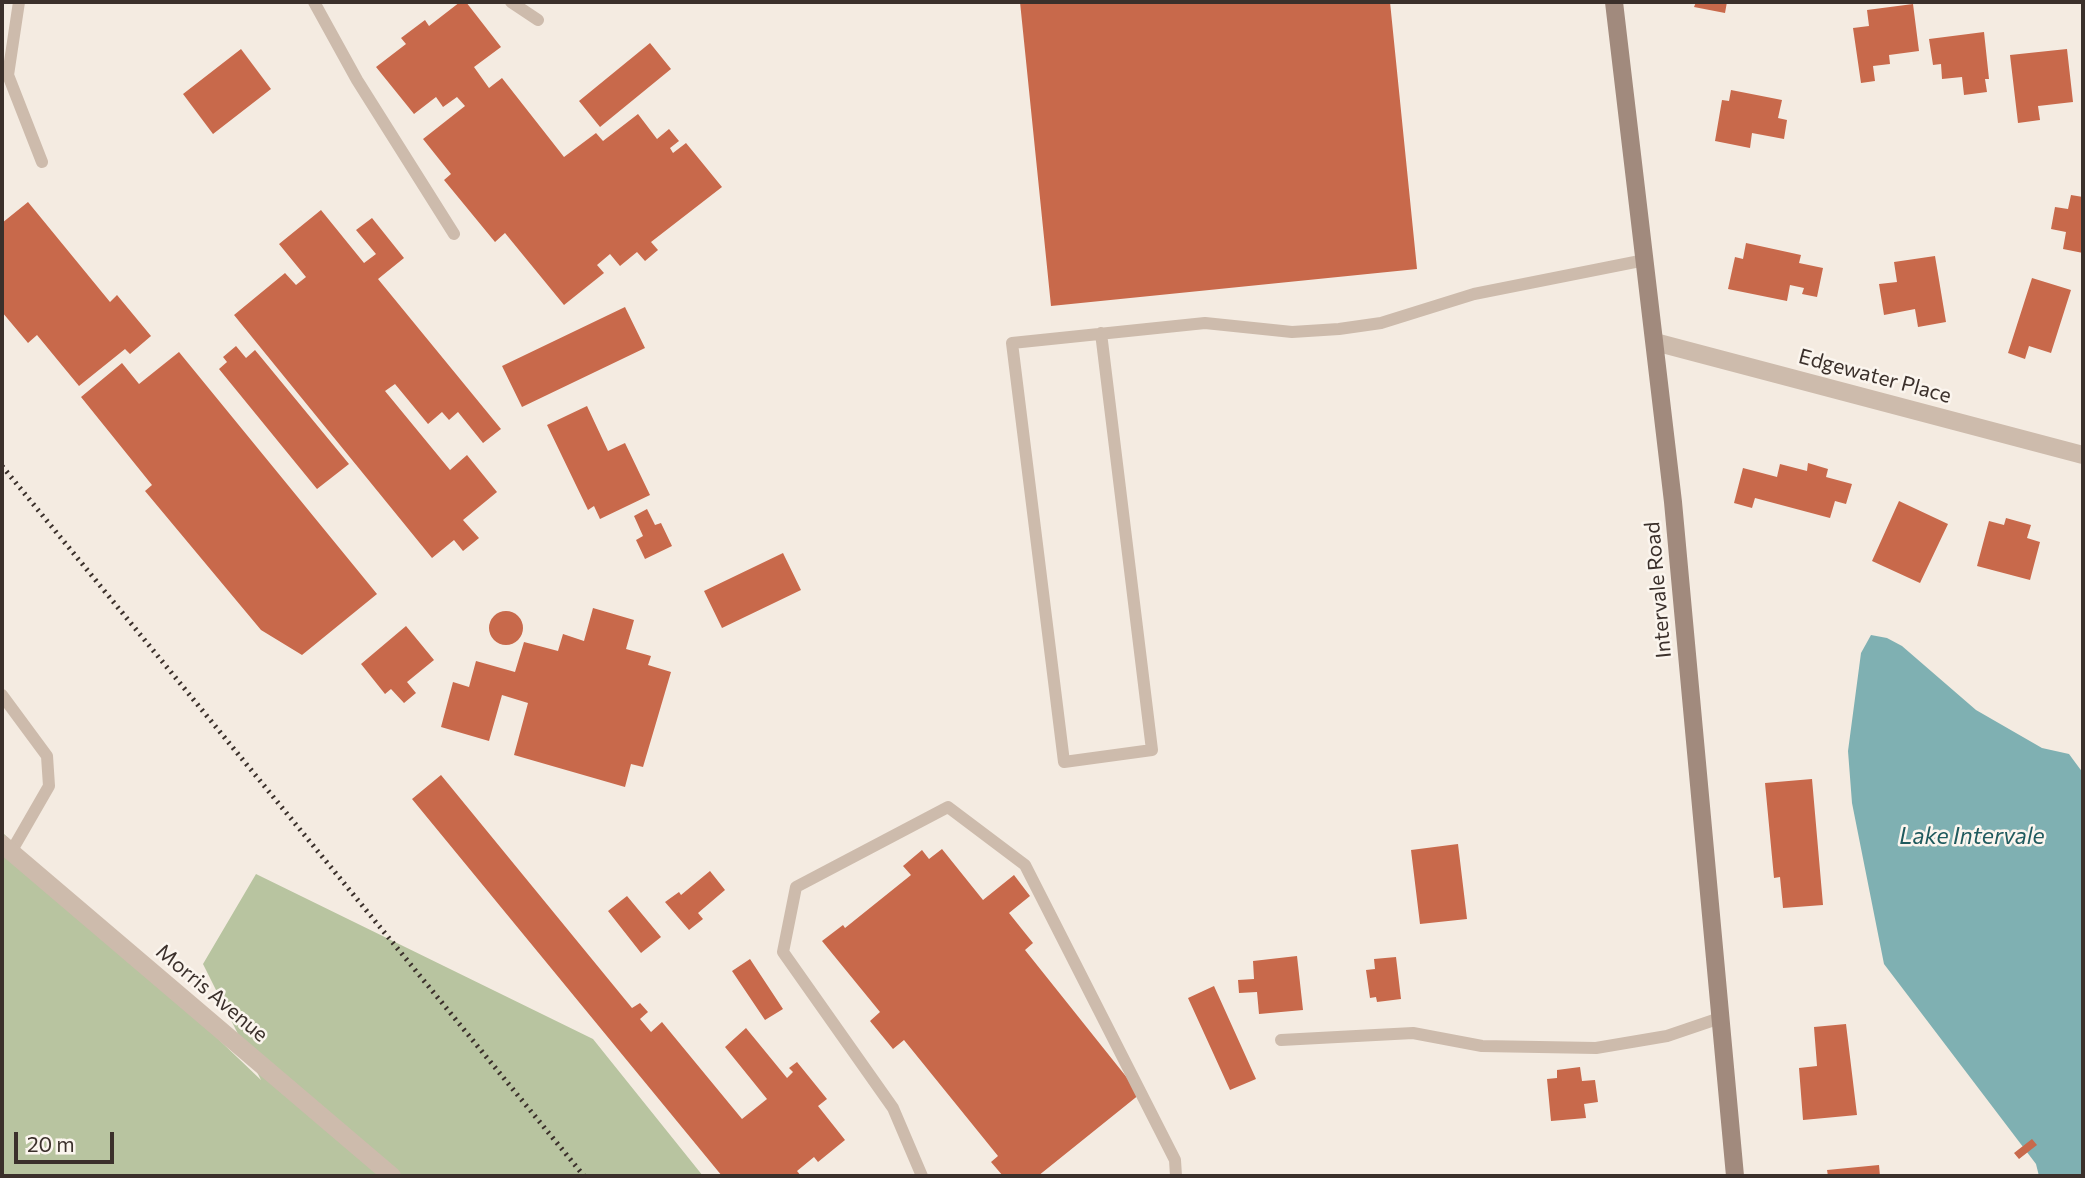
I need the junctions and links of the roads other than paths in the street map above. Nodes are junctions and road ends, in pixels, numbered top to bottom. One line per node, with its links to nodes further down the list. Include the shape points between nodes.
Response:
1 (19, 2): 6 (lane, via 8,75)
2 (314, 2): 7 (lane, via 356,80)
3 (511, 2): 5 (lane)
4 (1614, 2): 8 (street, Intervale Road)
5 (538, 20)
6 (42, 162)
7 (454, 234)
8 (1645, 260): 9 (lane, via 1474,294 1423,312 1350,328 1292,332 1205,323); 10 (street, Intervale Road)
9 (1101, 333): 9 (lane, via 1012,343 1064,762 1152,750)
10 (1655, 342): 11 (street, Edgewater Place); 14 (street, Intervale Road)
11 (2083, 454)
12 (2, 695): 13 (lane, via 47,756 49,786)
13 (7, 848): 16 (street, Morris Avenue)
14 (1720, 1018): 15 (lane, via 1667,1036 1596,1048 1482,1046 1413,1033); 19 (street, Intervale Road)
15 (1281, 1040)
16 (392, 1176)
17 (922, 1176): 18 (lane, via 892,1108 783,952 796,887 948,807 1025,865 1175,1160)
18 (1175, 1176)
19 (1735, 1176)

